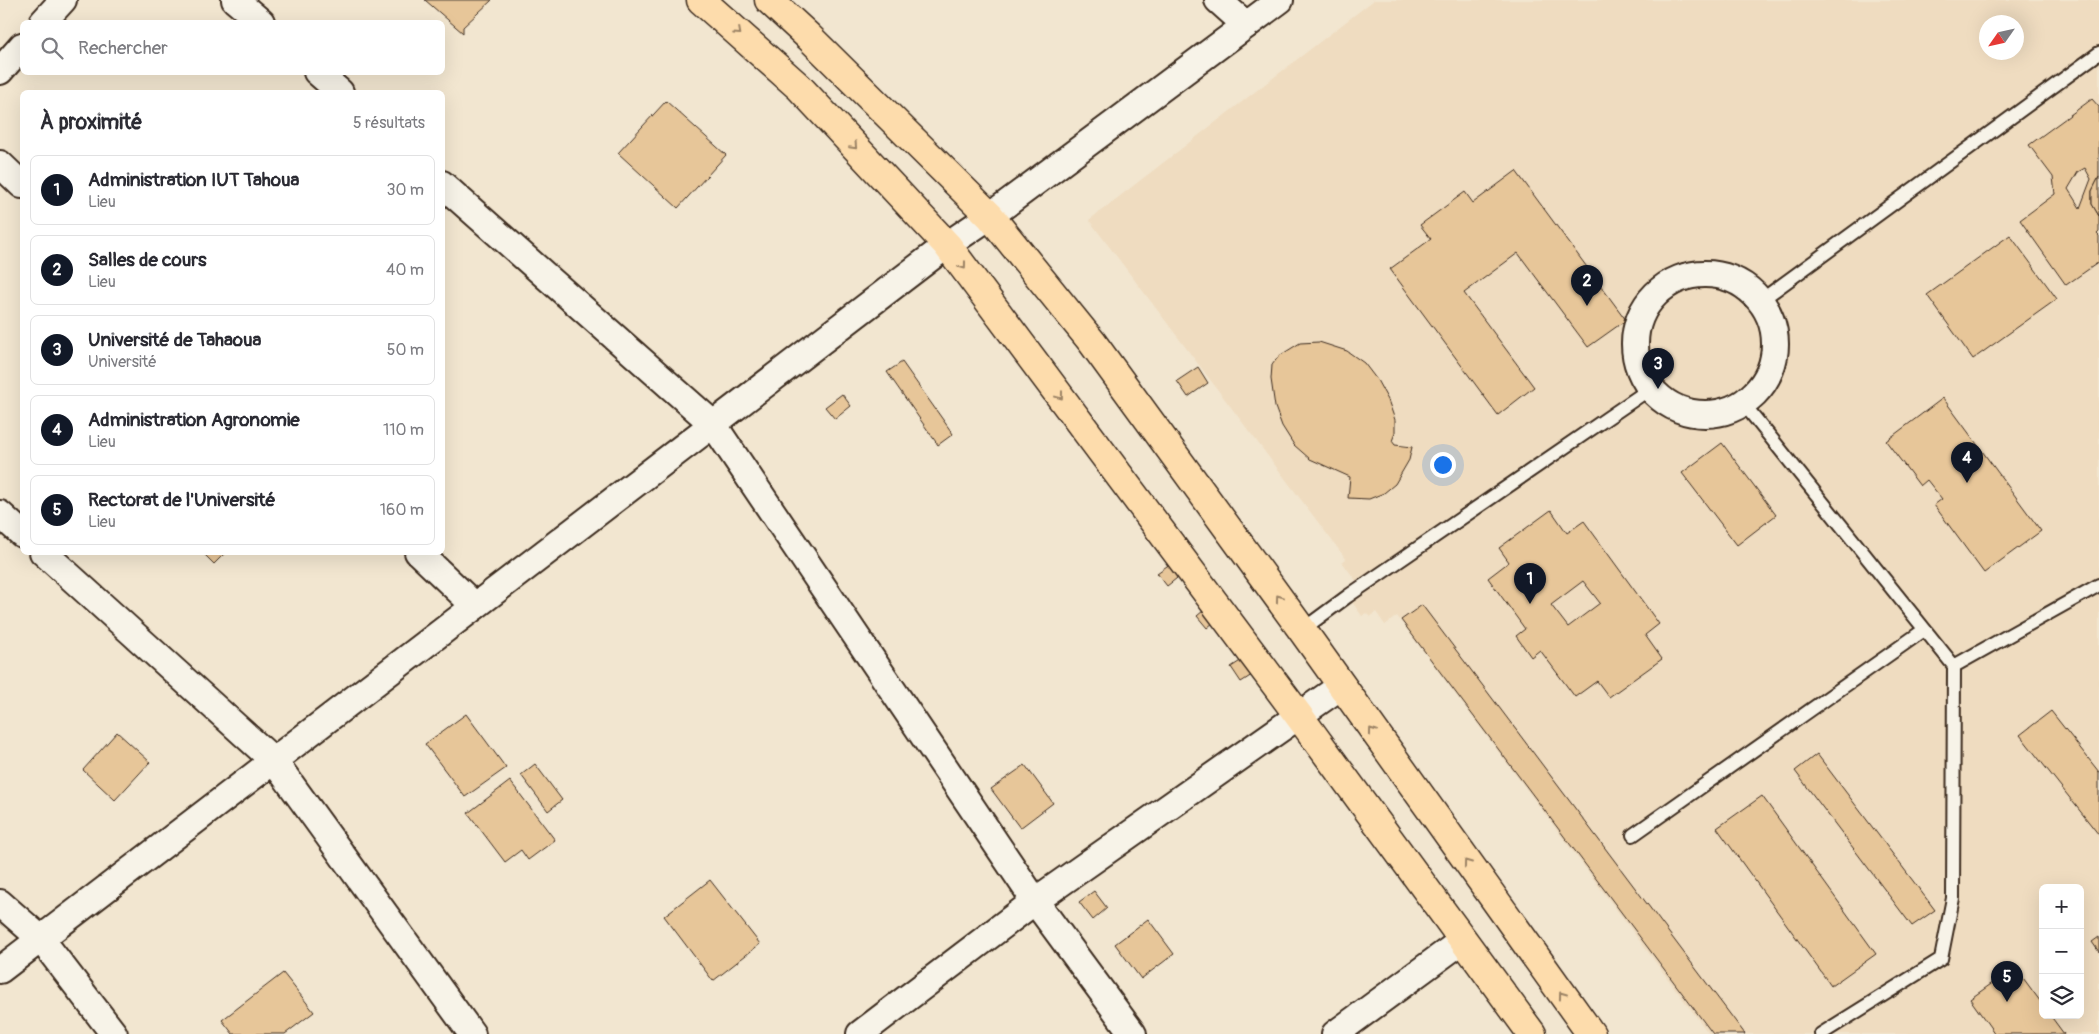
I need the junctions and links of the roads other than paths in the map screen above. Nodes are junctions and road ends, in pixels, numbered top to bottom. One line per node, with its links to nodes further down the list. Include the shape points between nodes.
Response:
1 (64, 0): 7 (street)
2 (236, 0): 8 (street)
3 (701, 0): 19 (main road, one-way to 19, via 798,87)
4 (769, 0): 18 (main road)
5 (1218, 0): 9 (street)
6 (1280, 0): 9 (street)
7 (45, 20)
8 (259, 20)
9 (1246, 25): 18 (street)
10 (20, 48): 12 (street)
11 (2099, 53): 20 (lane)
12 (0, 71)
13 (320, 75): 14 (street)
14 (338, 90)
15 (0, 164): 16 (street)
16 (20, 183)
17 (445, 187): 23 (street)
18 (990, 216): 19 (street); 30 (main road, one-way to 18, via 1092,342)
19 (947, 245): 23 (street); 34 (main road, one-way to 34)
20 (1760, 301): 21 (street, via 1733,279 1710,274 1687,276 1666,285 1649,301 1638,322 1635,344 1639,367); 22 (street, via 1774,332 1775,355 1768,377 1754,395)
21 (1650, 388): 22 (street, via 1668,404 1689,412 1712,414); 30 (lane)
22 (1743, 402): 31 (lane)
23 (713, 424): 29 (street); 37 (street)
24 (0, 514): 25 (street)
25 (20, 532)
26 (46, 555): 35 (street)
27 (421, 555): 29 (street)
28 (2099, 585): 32 (lane)
29 (475, 606): 35 (street)
30 (1302, 630): 33 (main road)
31 (1924, 630): 32 (lane); 36 (lane)
32 (1954, 666): 49 (lane, via 1953,898 1941,959)
33 (1341, 686): 34 (street); 48 (main road, one-way to 33)
34 (1299, 716): 37 (street); 40 (main road)
35 (274, 761): 39 (street); 43 (street)
36 (1633, 835)
37 (1035, 901): 44 (street); 45 (street)
38 (0, 903): 39 (street)
39 (41, 939): 41 (street); 42 (street)
40 (1463, 940): 46 (street); 47 (main road)
41 (0, 970)
42 (114, 1034)
43 (472, 1034)
44 (860, 1034)
45 (1133, 1034)
46 (1335, 1034)
47 (1532, 1034)
48 (1591, 1034)
49 (1821, 1034)

